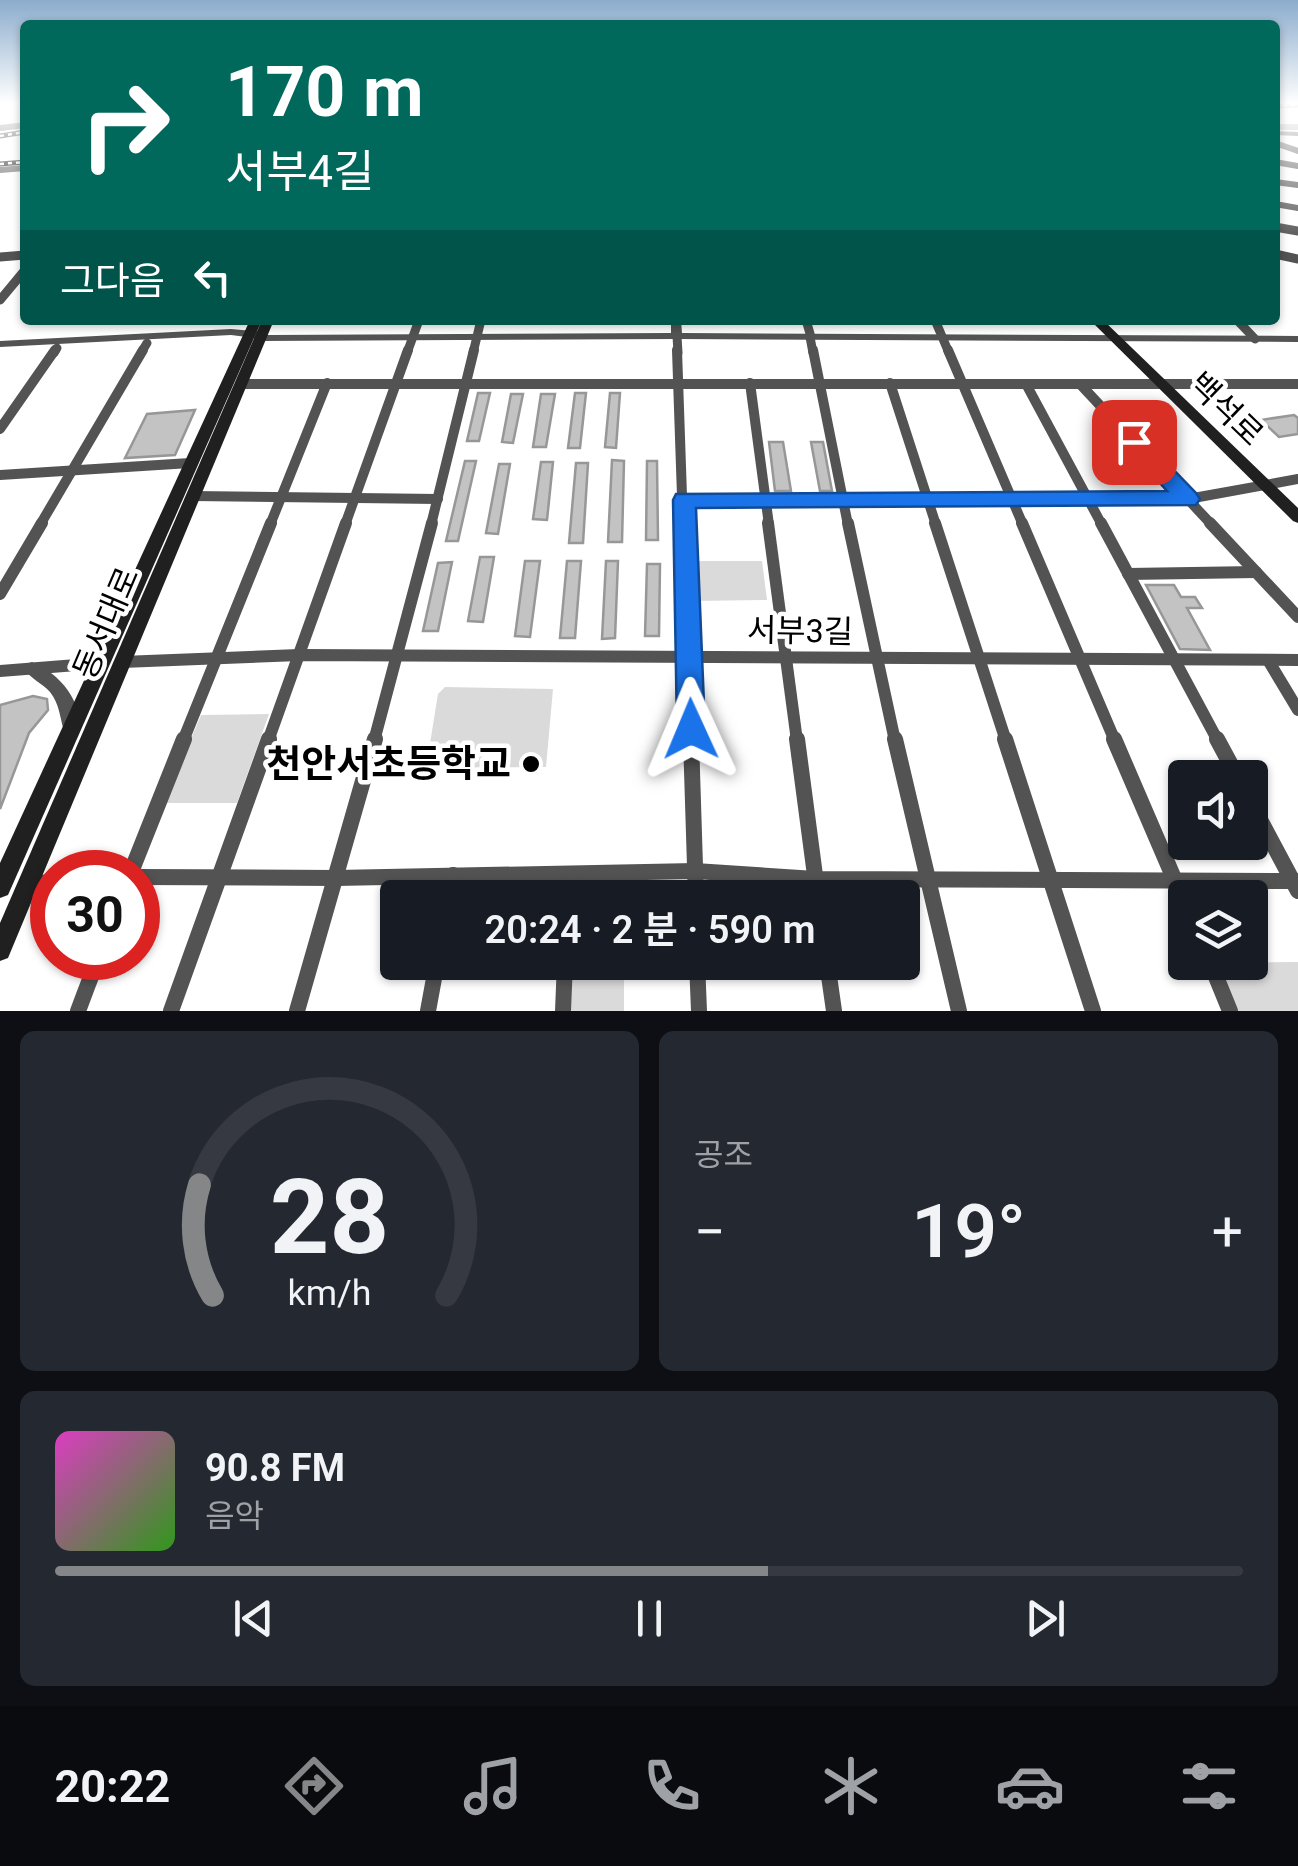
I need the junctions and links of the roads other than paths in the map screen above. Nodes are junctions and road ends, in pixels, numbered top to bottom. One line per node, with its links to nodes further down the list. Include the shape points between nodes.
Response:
1 (20, 276): 2 (street)
2 (0, 300)
3 (417, 325): 13 (street)
4 (480, 325): 14 (street)
5 (676, 325): 11 (street)
6 (807, 325): 12 (street)
7 (936, 325): 15 (street)
8 (1098, 325): 18 (main road, 백석로)
9 (1241, 325): 16 (street)
10 (260, 328): 13 (street); 19 (street); 20 (street); 28 (main road, 동서대로); 36 (main road, 동서대로)
11 (677, 336): 12 (street); 14 (street); 24 (street)
12 (810, 337): 15 (street); 30 (street)
13 (413, 338): 14 (street); 23 (street)
14 (476, 338): 29 (street)
15 (942, 338): 18 (street); 27 (street)
16 (1255, 339): 17 (street); 18 (street)
17 (1298, 339)
18 (1115, 340): 33 (main road, 백석로)
19 (147, 343): 21 (street); 37 (street)
20 (0, 347): 21 (street)
21 (57, 348): 35 (street)
22 (328, 383): 23 (street); 28 (street); 43 (street)
23 (398, 383): 29 (street); 42 (street)
24 (679, 383): 25 (street); 29 (street); 47 (street)
25 (750, 383): 30 (street); 44 (street)
26 (890, 383): 27 (street); 30 (street); 51 (street)
27 (963, 383): 31 (street); 49 (street)
28 (240, 384): 41 (main road, 동서대로)
29 (469, 384): 46 (street)
30 (822, 384): 48 (street)
31 (1026, 384): 32 (street); 50 (street)
32 (1080, 384): 33 (street); 45 (street)
33 (1162, 384): 34 (street); 40 (main road, 백석로)
34 (1298, 384)
35 (0, 430)
36 (190, 463): 37 (street); 68 (main road, 동서대로)
37 (72, 471): 38 (street); 55 (street)
38 (0, 474)
39 (1298, 479): 40 (street)
40 (1265, 485): 45 (street); 52 (main road, 백석로)
41 (192, 496): 43 (street); 68 (main road, 동서대로)
42 (355, 497): 43 (street); 46 (street); 57 (street)
43 (282, 498): 60 (street)
44 (765, 499): 47 (street); 48 (street); 61 (street)
45 (1188, 499): 50 (street); 53 (street)
46 (438, 500): 58 (street)
47 (684, 500): 59 (street)
48 (845, 500): 51 (street); 62 (street)
49 (1012, 500): 50 (street); 51 (street); 64 (street)
50 (1087, 500): 54 (street)
51 (928, 501): 63 (street)
52 (1298, 517)
53 (1256, 572): 54 (street); 56 (street)
54 (1128, 574): 65 (street)
55 (0, 594)
56 (1298, 617)
57 (300, 655): 58 (street, 서부3길); 60 (street, 서부3길); 80 (street)
58 (399, 656): 59 (street, 서부3길); 81 (street)
59 (689, 658): 61 (street, 서부3길); 76 (street)
60 (220, 659): 68 (street, 서부3길); 75 (street)
61 (786, 659): 62 (street, 서부3길); 82 (street)
62 (876, 660): 63 (street, 서부3길); 83 (street)
63 (979, 660): 64 (street, 서부3길); 88 (street)
64 (1078, 660): 65 (street, 서부3길); 87 (street)
65 (1176, 660): 66 (street, 서부3길); 73 (street)
66 (1268, 660): 67 (street, 서부3길); 71 (street)
67 (1298, 660)
68 (112, 662): 69 (street, 서부3길); 72 (main road, 동서대로); 90 (main road, 동서대로)
69 (32, 669): 70 (street, 서부3길); 72 (street, via 64,694)
70 (0, 671)
71 (1298, 710)
72 (71, 728): 93 (main road, 동서대로)
73 (1229, 760)
74 (1268, 834): 92 (street)
75 (141, 850)
76 (695, 871): 77 (street); 82 (street); 86 (street)
77 (571, 874): 78 (street); 85 (street)
78 (453, 875): 81 (street); 84 (street)
79 (160, 877): 80 (street)
80 (221, 878): 81 (street); 102 (street)
81 (336, 878): 103 (street)
82 (815, 879): 83 (street)
83 (927, 879): 88 (street); 108 (street)
84 (452, 880)
85 (570, 880)
86 (695, 880)
87 (1175, 880)
88 (1052, 882): 89 (street); 109 (street)
89 (1168, 883)
90 (28, 884): 94 (main road, 동서대로)
91 (1268, 885): 92 (street)
92 (1296, 885)
93 (0, 887)
94 (0, 950)
95 (90, 980): 101 (street)
96 (434, 980): 104 (street)
97 (565, 980): 105 (street)
98 (697, 980): 106 (street)
99 (830, 980): 107 (street)
100 (1217, 980): 110 (street)
101 (78, 1011)
102 (171, 1011)
103 (297, 1011)
104 (428, 1011)
105 (562, 1011)
106 (698, 1011)
107 (834, 1011)
108 (959, 1011)
109 (1093, 1011)
110 (1230, 1011)

